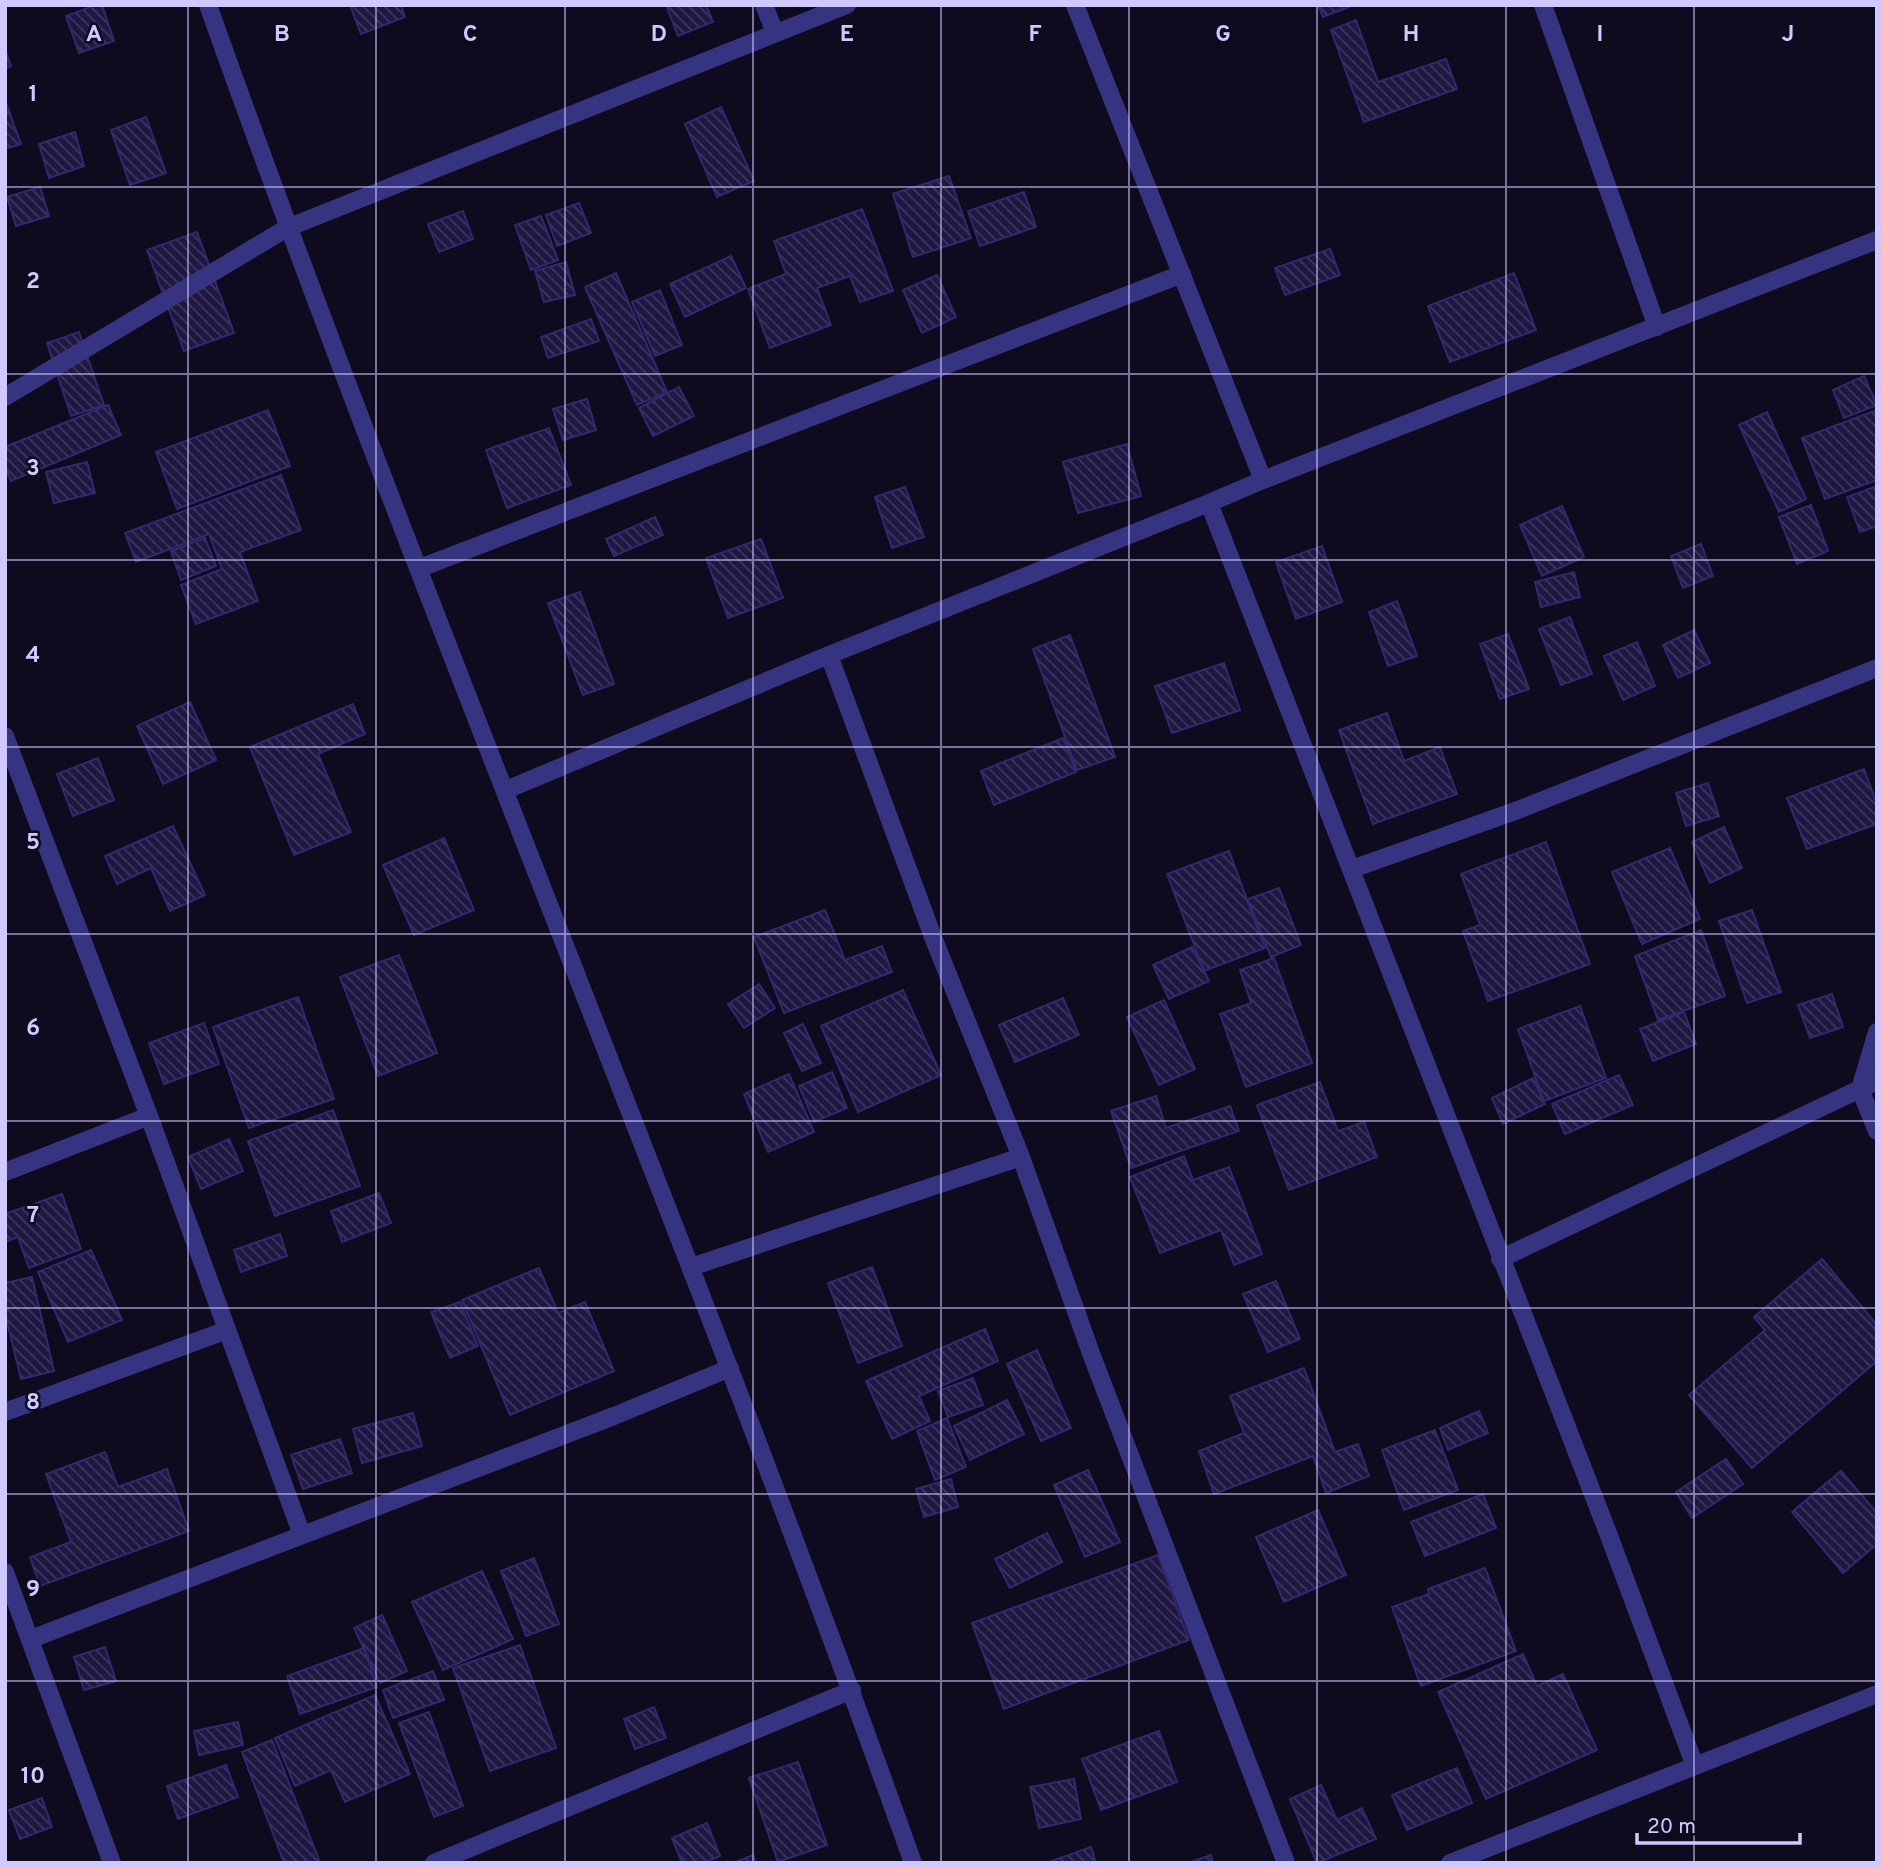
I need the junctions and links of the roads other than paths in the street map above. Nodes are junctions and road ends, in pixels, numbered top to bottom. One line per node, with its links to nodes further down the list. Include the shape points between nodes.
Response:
1 (208, 5): 7 (street)
2 (764, 5): 6 (street)
3 (847, 5): 6 (street)
4 (1075, 5): 9 (street)
5 (1543, 5): 10 (street)
6 (775, 33): 7 (street)
7 (287, 228): 11 (street); 14 (street)
8 (1877, 240): 10 (street)
9 (1182, 274): 12 (street); 14 (street)
10 (1657, 327): 12 (street)
11 (5, 397)
12 (1263, 480): 13 (street)
13 (1209, 503): 15 (street); 19 (street)
14 (420, 568): 18 (street)
15 (829, 655): 18 (street); 25 (street, via 933,937)
16 (1877, 668): 19 (street, via 1518,810)
17 (5, 736): 23 (street)
18 (506, 790): 28 (street)
19 (1352, 869): 27 (street)
20 (1877, 1032): 22 (street)
21 (1877, 1081): 22 (street)
22 (1860, 1089): 24 (street); 27 (street)
23 (149, 1116): 26 (street); 29 (street)
24 (1877, 1131)
25 (1021, 1157): 28 (street); 41 (street)
26 (5, 1172)
27 (1500, 1259): 37 (street)
28 (691, 1267): 30 (street)
29 (227, 1330): 31 (street); 32 (street)
30 (730, 1368): 32 (street); 35 (street)
31 (5, 1412)
32 (302, 1535): 34 (street)
33 (5, 1572): 34 (street)
34 (31, 1639): 38 (street)
35 (852, 1690): 39 (street); 40 (street)
36 (1877, 1694): 37 (street)
37 (1695, 1766): 42 (street)
38 (112, 1863)
39 (434, 1863)
40 (914, 1863)
41 (1286, 1863)
42 (1450, 1863)

